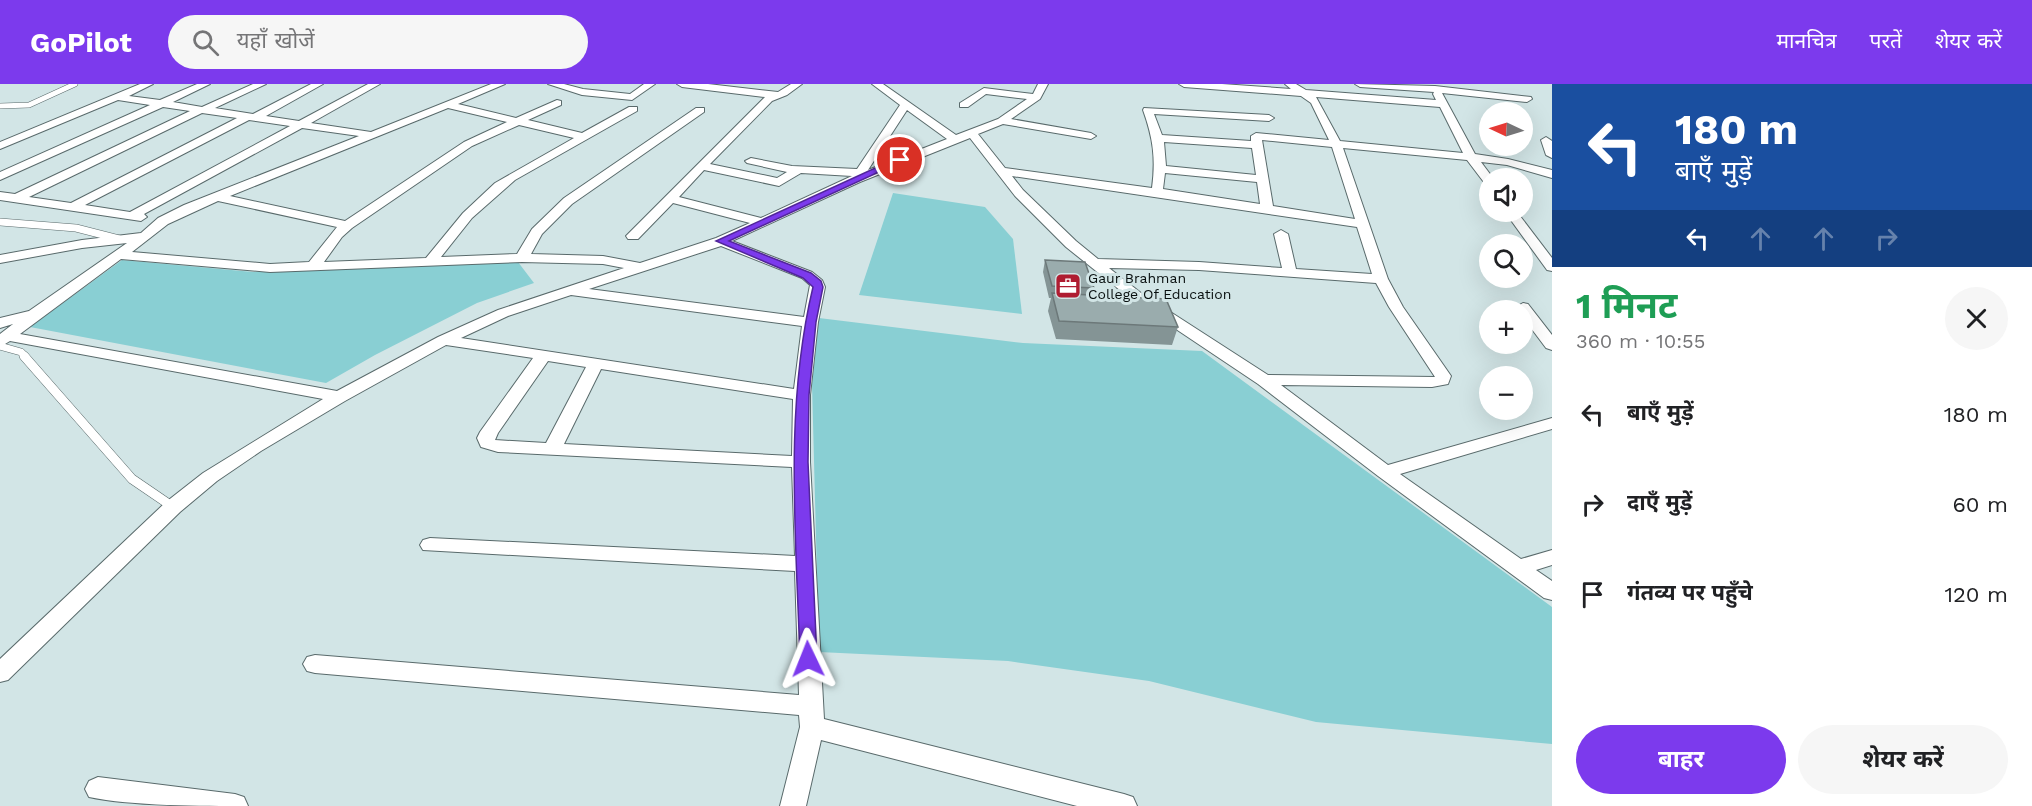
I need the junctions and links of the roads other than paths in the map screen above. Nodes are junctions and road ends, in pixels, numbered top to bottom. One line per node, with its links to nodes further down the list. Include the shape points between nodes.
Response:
1 (75, 84): 27 (lane, via 29,105)
2 (148, 84): 20 (street)
3 (205, 84): 22 (street)
4 (261, 84): 30 (street)
5 (318, 84): 32 (street)
6 (375, 84): 36 (street)
7 (500, 84): 25 (street)
8 (553, 84): 9 (street, via 582,93 632,97)
9 (650, 84)
10 (682, 84): 19 (street)
11 (797, 84): 19 (street)
12 (877, 84): 28 (street)
13 (1184, 84): 18 (street)
14 (1290, 84): 18 (street)
15 (1360, 84): 16 (street)
16 (1434, 86): 21 (street); 24 (street)
17 (1040, 90): 26 (street, via 984,91); 34 (street)
18 (1307, 93): 24 (street); 44 (street, via 1315,100)
19 (778, 95): 50 (street, via 768,99)
20 (117, 97): 22 (street); 46 (street)
21 (1527, 99)
22 (162, 103): 30 (street); 56 (street)
23 (557, 103): 35 (street)
24 (1444, 104): 48 (street)
25 (448, 105): 35 (street); 38 (street)
26 (964, 105)
27 (0, 106)
28 (905, 106): 42 (street); 57 (street)
29 (633, 109): 40 (street)
30 (202, 110): 32 (street); 62 (street)
31 (700, 110): 79 (street, via 568,201 537,232)
32 (250, 117): 36 (street); 64 (street)
33 (1269, 118): 41 (street, via 1150,109)
34 (1002, 121): 37 (street); 39 (street)
35 (514, 122): 40 (street); 72 (street, via 468,144)
36 (296, 125): 38 (street); 66 (street)
37 (971, 132): 42 (street); 54 (street)
38 (374, 135): 61 (street)
39 (1091, 136)
40 (585, 137): 81 (street, via 493,190 445,241)
41 (1158, 138): 45 (street); 52 (street)
42 (954, 139): 57 (street)
43 (1546, 140): 47 (street)
44 (1336, 143): 45 (street, via 1256,136); 48 (street); 71 (street)
45 (1257, 145): 58 (street)
46 (0, 146)
47 (1552, 155)
48 (1471, 157): 51 (street); 55 (street)
49 (751, 161): 53 (street)
50 (701, 166): 53 (street, via 779,182); 63 (street)
51 (1479, 168)
52 (1160, 169): 58 (street); 59 (street)
53 (798, 170): 57 (street)
54 (1003, 171): 59 (street); 82 (street, via 1019,193)
55 (1552, 174)
56 (0, 176)
57 (858, 176): 69 (street)
58 (1262, 178): 65 (street)
59 (1157, 192): 65 (street)
60 (0, 195): 62 (street)
61 (218, 196): 67 (street); 72 (street)
62 (17, 198): 64 (street)
63 (670, 198): 69 (street); 74 (street)
64 (72, 207): 66 (street)
65 (1267, 209): 71 (street)
66 (131, 216): 67 (street)
67 (163, 221): 75 (street)
68 (0, 222): 76 (lane, via 86,231)
69 (761, 222): 77 (street)
70 (1518, 222): 83 (street)
71 (1363, 224): 87 (street)
72 (347, 225): 84 (street)
73 (1281, 234): 86 (street)
74 (633, 236)
75 (144, 237): 76 (street); 78 (street)
76 (119, 239): 80 (street)
77 (721, 241): 85 (street); 90 (street, via 813,279 818,287)
78 (119, 255): 84 (street, via 230,266); 91 (street)
79 (522, 258): 81 (street); 85 (street, via 614,261)
80 (0, 260)
81 (432, 261): 84 (street)
82 (1095, 263): 86 (street); 96 (street, via 1136,296)
83 (1552, 267)
84 (312, 268)
85 (642, 268): 88 (street)
86 (1290, 272): 87 (street)
87 (1381, 279): 96 (street, via 1440,369 1442,381)
88 (568, 291): 90 (street); 92 (street, via 503,313)
89 (1533, 320): 93 (street)
90 (810, 322): 97 (street)
91 (2, 337): 98 (street); 103 (lane, via 21,352 132,479)
92 (444, 340): 94 (street); 98 (street)
93 (1552, 345)
94 (544, 355): 95 (street); 100 (street, via 486,438 487,443 498,446)
95 (596, 363): 97 (street); 100 (street)
96 (1264, 380): 102 (street)
97 (802, 395): 101 (street)
98 (339, 398): 103 (street, via 255,447)
99 (1552, 423): 102 (street)
100 (552, 449): 101 (street)
101 (801, 462): 106 (street)
102 (1385, 472): 107 (street)
103 (173, 507): 110 (street)
104 (430, 545): 106 (street)
105 (1552, 557): 107 (street)
106 (805, 564): 111 (street)
107 (1519, 568): 108 (street)
108 (1552, 592)
109 (315, 664): 111 (street)
110 (0, 673)
111 (811, 717): 114 (street); 115 (street)
112 (98, 789): 113 (street)
113 (223, 805)
114 (793, 806)
115 (1124, 806)

